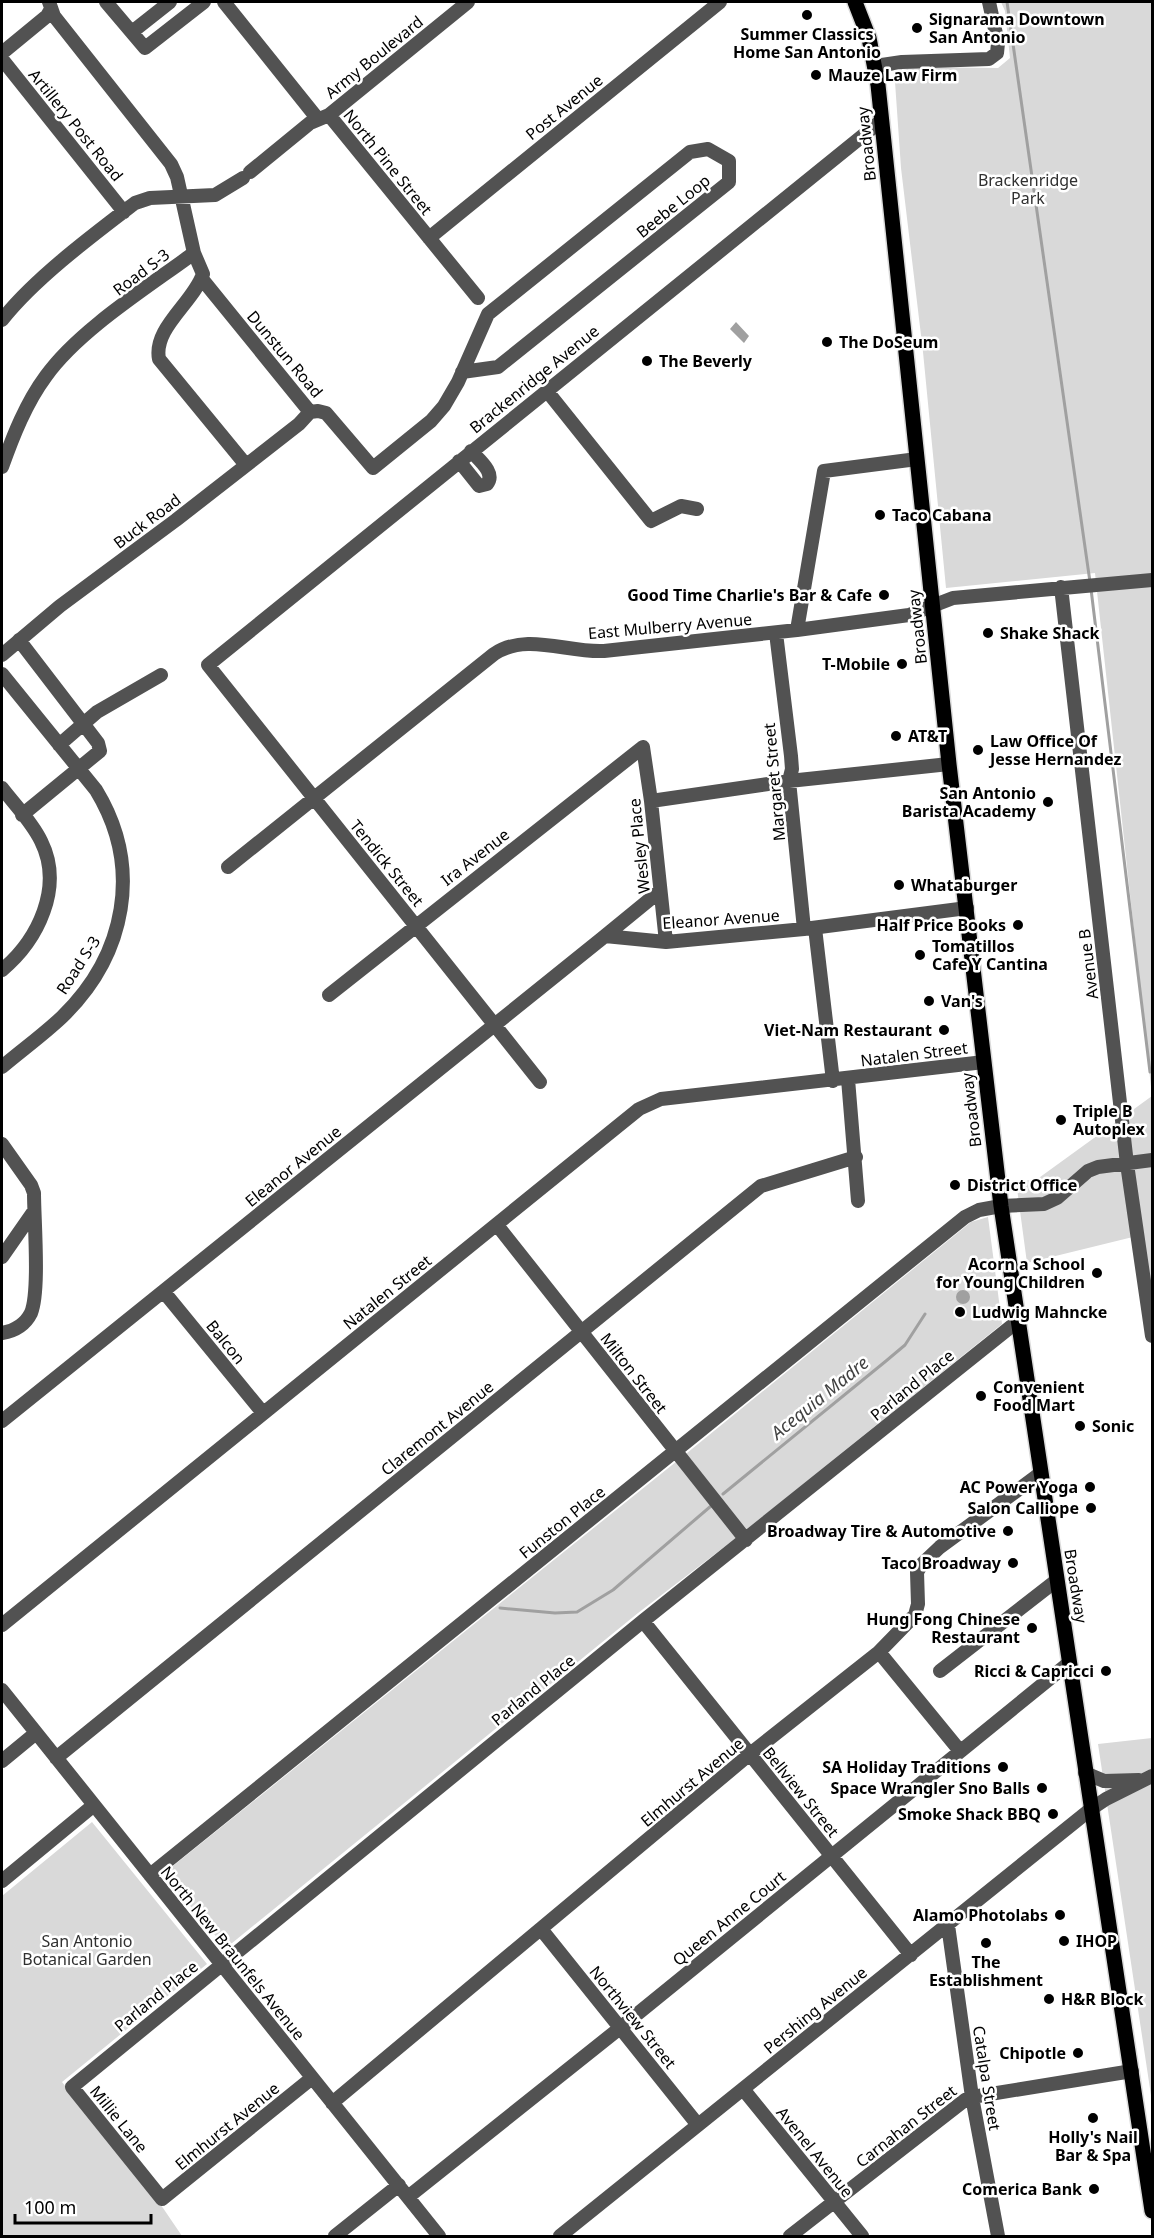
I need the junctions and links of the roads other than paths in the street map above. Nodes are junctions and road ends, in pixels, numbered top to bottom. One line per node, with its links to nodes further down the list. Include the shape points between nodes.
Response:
1 (106, 2): 10 (street)
2 (170, 2): 10 (street)
3 (204, 2): 10 (street, via 145,48)
4 (225, 2): 14 (street, North Pine Street)
5 (468, 2): 14 (street, Army Boulevard)
6 (720, 2): 18 (street, Post Avenue)
7 (855, 2): 13 (main road, Broadway)
8 (989, 2): 13 (street, via 998,43 997,53 989,59)
9 (50, 5): 11 (street, via 47,16); 16 (street, Road S-3, via 54,16 166,156)
10 (132, 32)
11 (2, 53)
12 (2, 59): 17 (street, Artillery Post Road)
13 (875, 66): 15 (main road, Broadway)
14 (323, 117): 16 (street, via 215,195); 18 (street, North Pine Street)
15 (881, 121): 24 (street, Brackenridge Avenue); 27 (main road, Broadway)
16 (182, 197): 17 (street, via 150,198); 19 (street, Road S-3)
17 (124, 212): 22 (street, via 53,269)
18 (429, 238): 21 (street, North Pine Street)
19 (194, 253): 20 (street, Dunstun Road, via 203,274); 30 (street, Road S-3, via 63,355 44,378 19,422)
20 (201, 279): 25 (street, Dunstun Road); 29 (street, via 162,334 157,348 159,359)
21 (478, 298)
22 (2, 320)
23 (462, 372): 23 (street, Beebe Loop, via 498,367 729,182 729,161 708,149 690,152 488,314); 25 (street, Dunstun Road, via 431,422 373,468 326,413)
24 (547, 391): 26 (street, Brackenridge Avenue); 31 (street, via 651,520 681,506)
25 (310, 412): 29 (street, Buck Road)
26 (471, 451): 28 (street, Brackenridge Avenue); 28 (street, via 490,474 487,484 479,486)
27 (917, 459): 34 (main road, Broadway); 35 (street, via 824,471)
28 (459, 461): 39 (street, Brackenridge Avenue)
29 (246, 465): 37 (street, Buck Road)
30 (2, 467)
31 (698, 508)
32 (1152, 580): 33 (street, East Mulberry Avenue)
33 (1068, 586): 34 (street, East Mulberry Avenue, via 953,598); 70 (street, Avenue B)
34 (933, 606): 35 (street, East Mulberry Avenue, via 909,615); 45 (main road, Broadway)
35 (797, 630): 36 (street, East Mulberry Avenue)
36 (776, 633): 47 (street, Margaret Street, via 791,756); 49 (street, East Mulberry Avenue, via 591,651 548,644 514,644 494,654)
37 (19, 640): 38 (street, Buck Road); 42 (street)
38 (2, 655)
39 (208, 665): 49 (street, Tendick Street)
40 (2, 674): 43 (street, Road S-3)
41 (161, 675): 42 (street)
42 (83, 724): 43 (street); 46 (street, via 100,752)
43 (59, 745): 46 (street, Road S-3)
44 (643, 747): 50 (street, Wesley Place); 55 (street, Ira Avenue)
45 (950, 764): 47 (street); 54 (main road, Broadway)
46 (78, 770): 51 (street); 63 (street, Road S-3, via 108,809 118,840 123,900 113,943 63,1016)
47 (789, 781): 50 (street); 56 (street, Margaret Street)
48 (2, 788): 51 (street)
49 (314, 799): 52 (street, East Mulberry Avenue); 55 (street, Tendick Street)
50 (651, 801): 53 (street, Wesley Place)
51 (22, 815): 59 (street, via 44,848 49,864 48,894 31,938)
52 (228, 867)
53 (660, 891): 57 (street, Eleanor Avenue); 58 (street, Wesley Place)
54 (967, 908): 56 (street, Eleanor Avenue); 62 (main road, Broadway)
55 (416, 925): 60 (street, Ira Avenue); 61 (street, Tendick Street)
56 (809, 929): 58 (street, Eleanor Avenue); 65 (street, Margaret Street)
57 (605, 936): 58 (street, Eleanor Avenue); 61 (street, Eleanor Avenue)
58 (666, 942)
59 (2, 970)
60 (329, 995)
61 (495, 1024): 66 (street, Tendick Street); 76 (street, Eleanor Avenue)
62 (984, 1062): 64 (street, Natalen Street); 72 (main road, Broadway)
63 (2, 1067)
64 (848, 1079): 65 (street, Natalen Street); 68 (street)
65 (833, 1081): 74 (street, Natalen Street, via 661,1099 639,1109)
66 (540, 1082)
67 (2, 1144): 73 (street, via 31,1185)
68 (856, 1157): 71 (street); 78 (street, Claremont Avenue, via 761,1186)
69 (1152, 1160): 70 (street, Funston Place)
70 (1127, 1164): 72 (street, Funston Place, via 1088,1171 1044,1204); 80 (street, Avenue B)
71 (858, 1201)
72 (1001, 1206): 77 (main road, Broadway); 83 (street, Funston Place, via 964,1217)
73 (34, 1211): 75 (street); 79 (street, via 35,1295 31,1313 23,1325)
74 (496, 1226): 78 (street, Milton Street); 81 (street, Natalen Street)
75 (2, 1257)
76 (164, 1292): 81 (street, Balcon); 82 (street, Eleanor Avenue)
77 (1017, 1321): 84 (main road, Broadway); 85 (street, Parland Place)
78 (582, 1332): 83 (street, Milton Street); 96 (street, Claremont Avenue)
79 (2, 1333)
80 (1152, 1335)
81 (263, 1413): 88 (street, Natalen Street)
82 (2, 1421)
83 (675, 1452): 85 (street, Milton Street); 103 (street, Funston Place)
84 (1041, 1473): 86 (main road, Broadway); 89 (street, Elmhurst Avenue, via 922,1564 917,1572 915,1615)
85 (746, 1540): 87 (street, Parland Place)
86 (1057, 1580): 90 (main road, Broadway); 91 (street)
87 (644, 1621): 95 (street, Bellview Street); 108 (street, Parland Place)
88 (2, 1625)
89 (879, 1652): 94 (street); 95 (street, Elmhurst Avenue)
90 (1069, 1663): 94 (street, Queen Anne Court); 98 (main road, Broadway)
91 (940, 1671)
92 (2, 1690): 93 (street, North New Braunfels Avenue)
93 (36, 1733): 96 (street, North New Braunfels Avenue); 97 (street)
94 (960, 1751): 102 (street, Queen Anne Court)
95 (750, 1755): 102 (street, Bellview Street); 106 (street, Elmhurst Avenue)
96 (56, 1758): 100 (street, North New Braunfels Avenue)
97 (2, 1761)
98 (1085, 1773): 99 (street, via 1104,1780); 101 (main road, Broadway)
99 (1148, 1778): 101 (street, Pershing Avenue)
100 (94, 1805): 103 (street, North New Braunfels Avenue); 104 (street)
101 (1091, 1809): 105 (street, Pershing Avenue); 110 (main road, Broadway)
102 (832, 1856): 107 (street, Bellview Street); 109 (street, Queen Anne Court)
103 (150, 1875): 108 (street, North New Braunfels Avenue)
104 (2, 1881)
105 (948, 1925): 107 (street, Pershing Avenue); 114 (street, Catalpa Street)
106 (541, 1929): 109 (street, Northview Street); 115 (street, Elmhurst Avenue)
107 (911, 1955): 113 (street, Pershing Avenue)
108 (221, 1964): 111 (street, North New Braunfels Avenue); 112 (street, Parland Place)
109 (620, 2028): 116 (street, Northview Street); 118 (street, Queen Anne Court)
110 (1132, 2071): 114 (street, Carnahan Street); 121 (main road, Broadway)
111 (312, 2078): 115 (street, North New Braunfels Avenue); 119 (street, Elmhurst Avenue)
112 (72, 2086): 119 (street, Millie Lane)
113 (743, 2089): 116 (street, Pershing Avenue); 120 (street, Avenel Avenue)
114 (972, 2097): 120 (street, Carnahan Street); 127 (street, Catalpa Street)
115 (332, 2103): 117 (street, North New Braunfels Avenue)
116 (698, 2125): 124 (street, Pershing Avenue)
117 (399, 2185): 118 (street, North New Braunfels Avenue); 122 (street)
118 (408, 2197): 123 (street, North New Braunfels Avenue)
119 (162, 2199)
120 (835, 2202): 125 (street, Carnahan Street); 126 (street, Avenel Avenue)
121 (1152, 2211)
122 (335, 2236)
123 (440, 2236)
124 (560, 2236)
125 (790, 2236)
126 (862, 2236)
127 (998, 2236)

